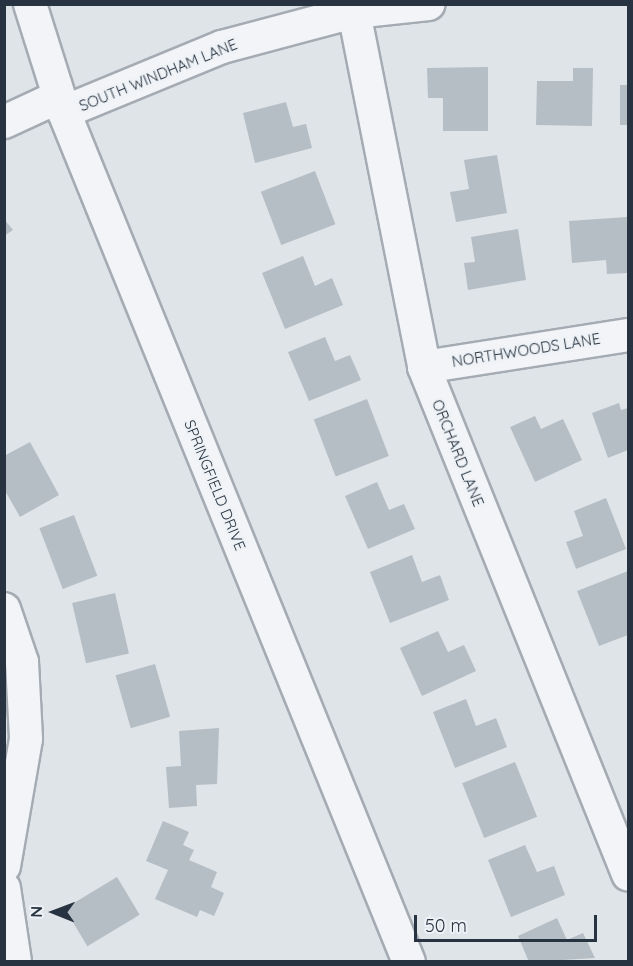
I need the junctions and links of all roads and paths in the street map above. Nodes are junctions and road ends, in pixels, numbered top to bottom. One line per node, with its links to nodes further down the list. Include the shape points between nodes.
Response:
1 (30, 4): 4 (street, SPRINGFIELD DRIVE)
2 (429, 4): 3 (street, SOUTH WINDHAM LANE)
3 (354, 12): 4 (street, SOUTH WINDHAM LANE, via 222,47); 7 (street, ORCHARD LANE)
4 (61, 105): 5 (street, SOUTH WINDHAM LANE); 13 (street, SPRINGFIELD DRIVE)
5 (4, 122)
6 (628, 335): 7 (street, NORTHWOODS LANE)
7 (424, 367): 10 (street, ORCHARD LANE)
8 (4, 609): 9 (street, via 22,662 27,739)
9 (4, 866)
10 (628, 874)
11 (4, 888): 12 (street)
12 (15, 962)
13 (409, 962)

